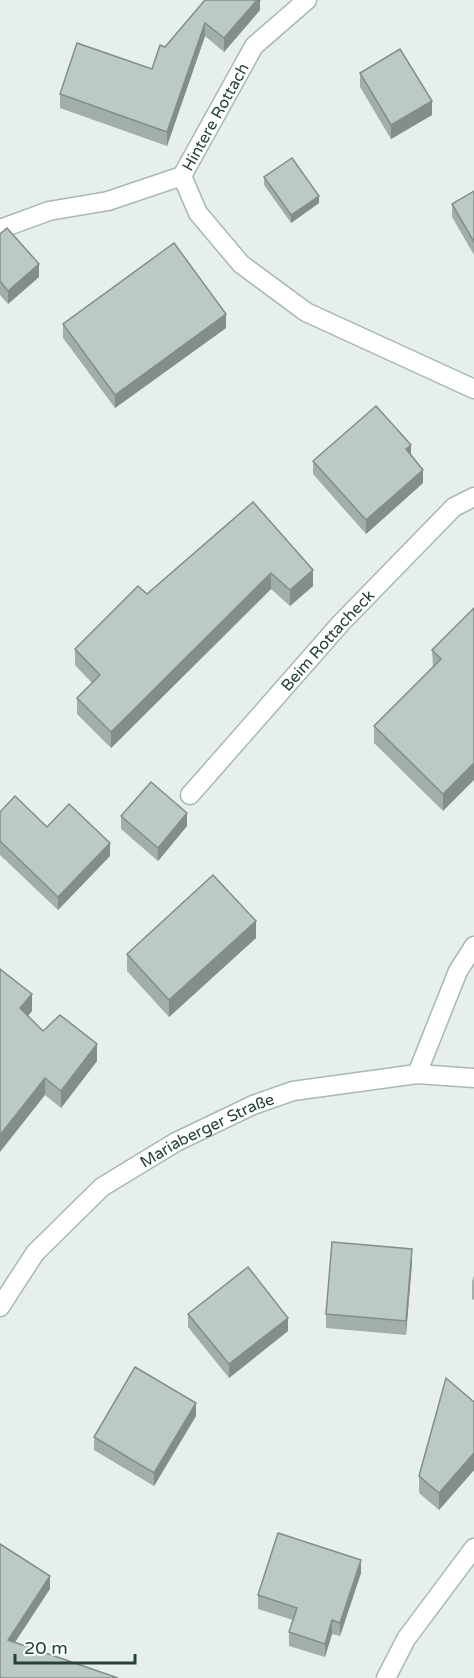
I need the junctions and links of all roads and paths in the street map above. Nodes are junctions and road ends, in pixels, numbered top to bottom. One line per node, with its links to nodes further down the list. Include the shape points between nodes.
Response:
1 (308, 0): 2 (street, Hintere Rottach, via 254,46)
2 (182, 176): 3 (street, Hintere Rottach, via 108,201 49,211); 4 (street, via 198,213 241,264 306,312)
3 (0, 229)
4 (474, 389)
5 (474, 497): 6 (street, Beim Rottacheck, via 454,507 341,623)
6 (190, 795)
7 (474, 946): 8 (street, via 458,971)
8 (417, 1074): 9 (street, Mariaberger Straße); 10 (street, Mariaberger Straße, via 293,1091 253,1105 176,1142 102,1187 35,1253)
9 (474, 1078)
10 (0, 1307)
11 (474, 1548): 12 (street, via 406,1639)
12 (386, 1678)

